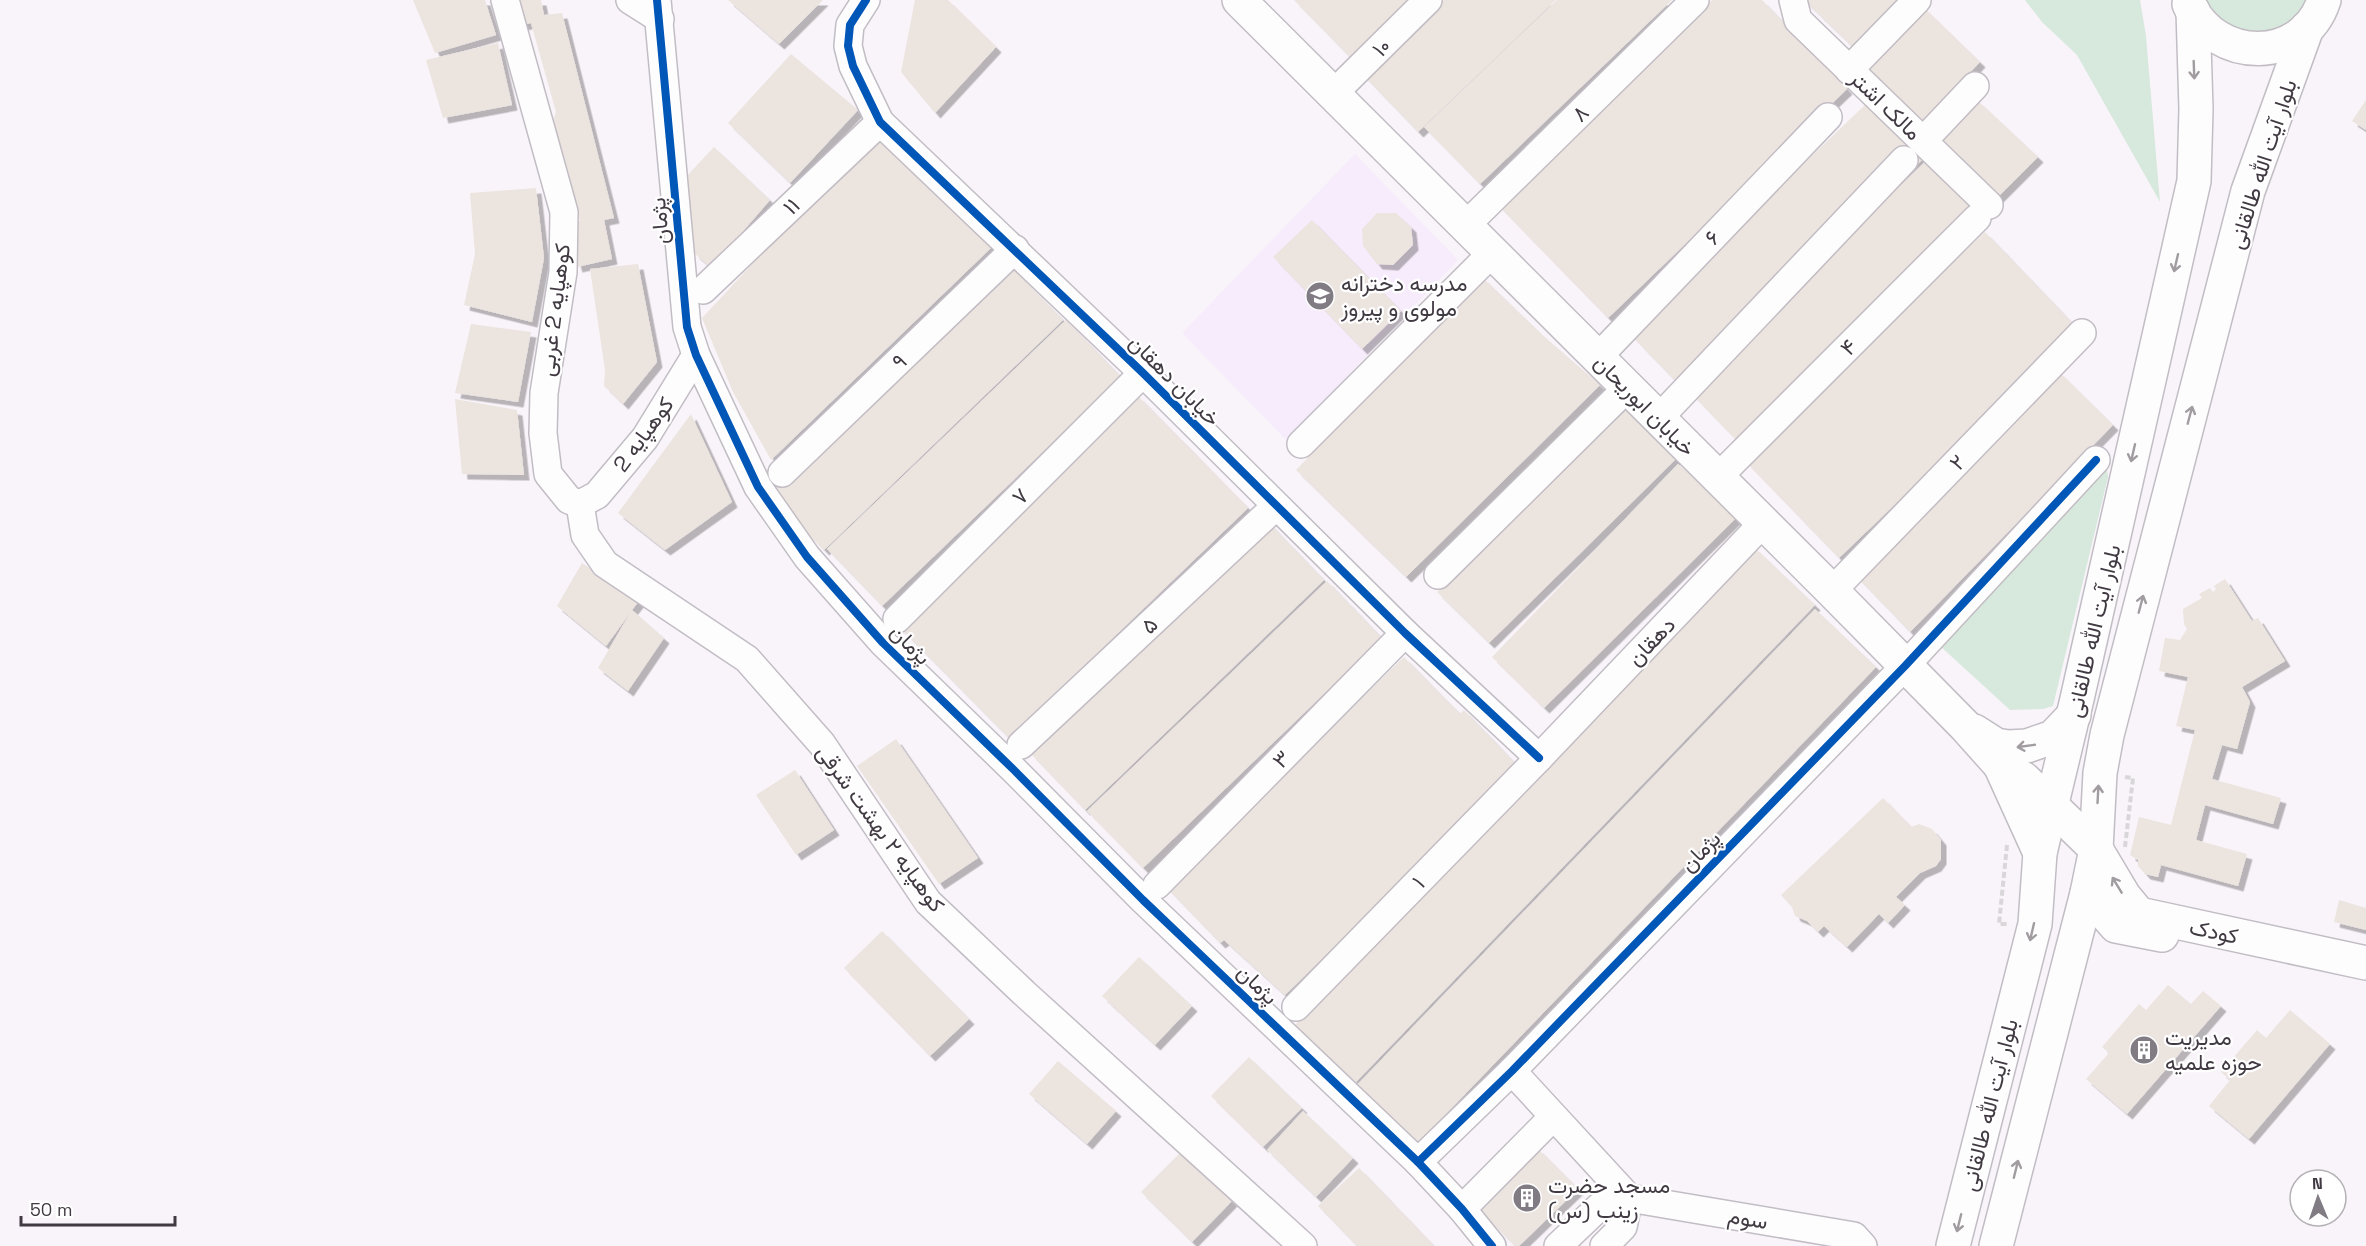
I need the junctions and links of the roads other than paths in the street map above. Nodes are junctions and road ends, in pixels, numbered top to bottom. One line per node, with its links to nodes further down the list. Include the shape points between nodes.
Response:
1 (505, 0): 34 (street, کوهپایه 2 غربی, via 564,212 563,272 544,393 548,474 569,500)
2 (630, 0): 11 (street)
3 (866, 0): 16 (street, خیابان دهقان, via 850,25 848,46 853,66)
4 (1239, 0): 14 (main road, خیابان ابوریحان)
5 (1428, 0): 14 (street, ۱۰)
6 (1695, 0): 20 (street, ۸)
7 (1793, 0): 12 (street, مالک اشتر, via 1798,20)
8 (1917, 0): 12 (street)
9 (2189, 3): 10 (main road, via 2211,33 2236,46 2255,49 2292,40); 42 (main road, بلوار آیت الله طالقانی, one-way to 42, via 2196,109 2194,181)
10 (2320, 8): 48 (main road, بلوار آیت الله طالقانی, one-way to 10, via 2100,773 2107,735 2248,191)
11 (658, 9): 25 (street, پژمان, via 687,327)
12 (1849, 70): 17 (street, مالک اشتر)
13 (1975, 86): 17 (street)
14 (1334, 94): 20 (main road, خیابان ابوریحان)
15 (1828, 117): 26 (street, ۶)
16 (880, 122): 21 (street, خیابان دهقان); 23 (street, ۱۱)
17 (1923, 141): 19 (street, مالک اشتر)
18 (1904, 160): 29 (street)
19 (1983, 212): 33 (street, ۴)
20 (1465, 226): 22 (main road, خیابان ابوریحان)
21 (1015, 249): 27 (street, خیابان دهقان); 32 (street, ۹)
22 (1492, 253): 26 (main road, خیابان ابوریحان); 30 (street)
23 (703, 290)
24 (2082, 333): 38 (street, ۲)
25 (696, 355): 34 (street, کوهپایه 2, via 645,438 597,495); 57 (street, پژمان, via 758,487 807,557 868,626 1143,900)
26 (1597, 358): 28 (main road, خیابان ابوریحان)
27 (1143, 373): 35 (street, خیابان دهقان); 39 (street, ۷)
28 (1627, 388): 29 (main road, خیابان ابوریحان); 37 (street)
29 (1658, 419): 33 (main road, خیابان ابوریحان)
30 (1301, 444)
31 (2096, 460): 41 (street, پژمان)
32 (782, 473)
33 (1718, 477): 36 (main road, خیابان ابوریحان)
34 (580, 504): 60 (street, کوهپایه ۲ بهشت شرقی, via 585,535 605,564 747,659 822,744 928,902)
35 (1276, 506): 40 (street, خیابان دهقان); 44 (street, ۵)
36 (1763, 523): 38 (main road, خیابان ابوریحان); 45 (street, دهقان)
37 (1438, 576)
38 (1832, 591): 41 (main road, خیابان ابوریحان)
39 (897, 619)
40 (1405, 633): 45 (street, خیابان دهقان); 50 (street, ۳)
41 (1905, 666): 43 (main road, خیابان ابوریحان); 55 (street, پژمان)
42 (2074, 715): 43 (main road, one-way to 43, via 2053,737 2027,746 1996,745); 47 (main road, بلوار آیت الله طالقانی)
43 (1965, 726): 46 (main road, خیابان ابوریحان)
44 (1022, 744)
45 (1539, 758): 54 (street, ۱)
46 (1999, 764): 47 (main road, خیابان ابوریحان, via 2024,779); 49 (main road)
47 (2053, 807): 48 (main road, کودک); 49 (main road, بلوار آیت الله طالقانی)
48 (2096, 849): 51 (main road, بلوار آیت الله طالقانی); 52 (main road, کودک, one-way to 48, via 2139,914)
49 (2039, 866): 51 (main road, via 2044,898 2049,904 2069,908); 65 (main road, بلوار آیت الله طالقانی, one-way to 65, via 2035,924)
50 (1157, 885)
51 (2086, 899): 53 (main road, کودک, via 2116,926); 66 (main road, بلوار آیت الله طالقانی, one-way to 51)
52 (2366, 963)
53 (2366, 979)
54 (1296, 1006)
55 (1512, 1071): 56 (street); 57 (street, پژمان)
56 (1553, 1117): 58 (street); 59 (street)
57 (1418, 1162): 59 (street, پژمان)
58 (1629, 1198): 62 (street, سوم, via 1599,1207); 63 (street, via 1623,1227); 64 (street, سوم, via 1854,1236)
59 (1462, 1209): 61 (street, پژمان)
60 (1303, 1246)
61 (1492, 1246)
62 (1558, 1246)
63 (1605, 1246)
64 (1863, 1246)
65 (1953, 1246)
66 (1996, 1246)

